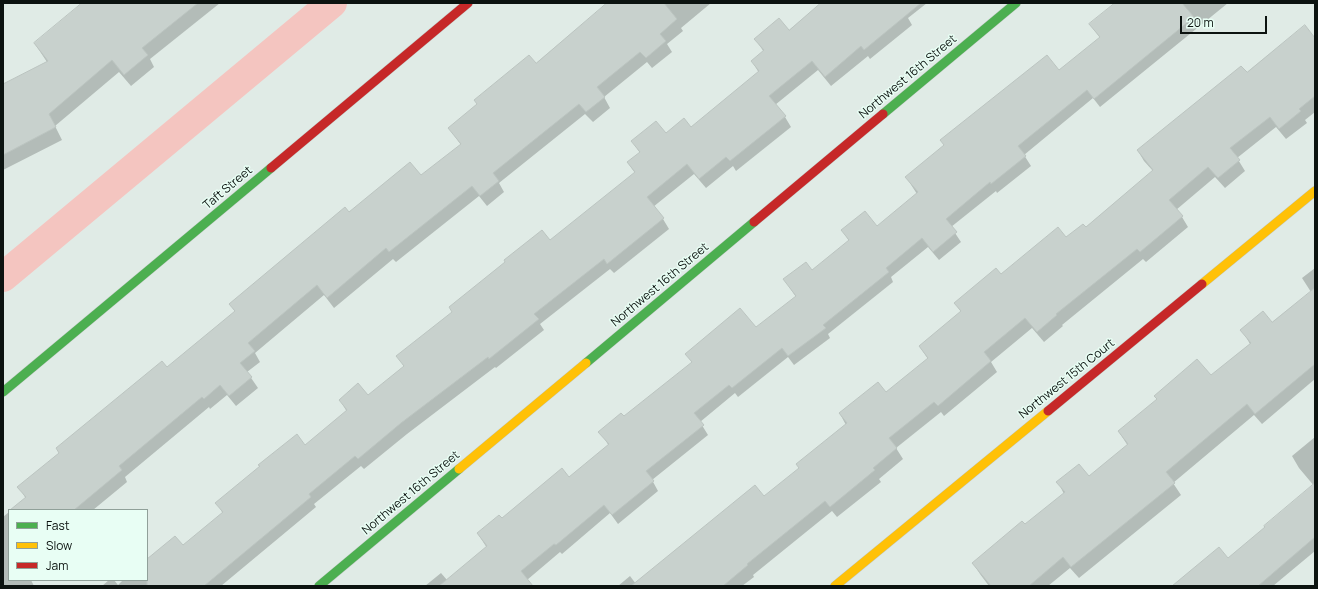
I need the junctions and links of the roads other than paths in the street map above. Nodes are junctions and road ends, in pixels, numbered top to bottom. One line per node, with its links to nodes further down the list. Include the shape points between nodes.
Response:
1 (468, 3): 4 (street, Taft Street)
2 (1016, 3): 5 (street, Northwest 16th Street)
3 (1315, 190): 6 (street, Northwest 15th Court)
4 (3, 392)
5 (319, 586)
6 (835, 586)

